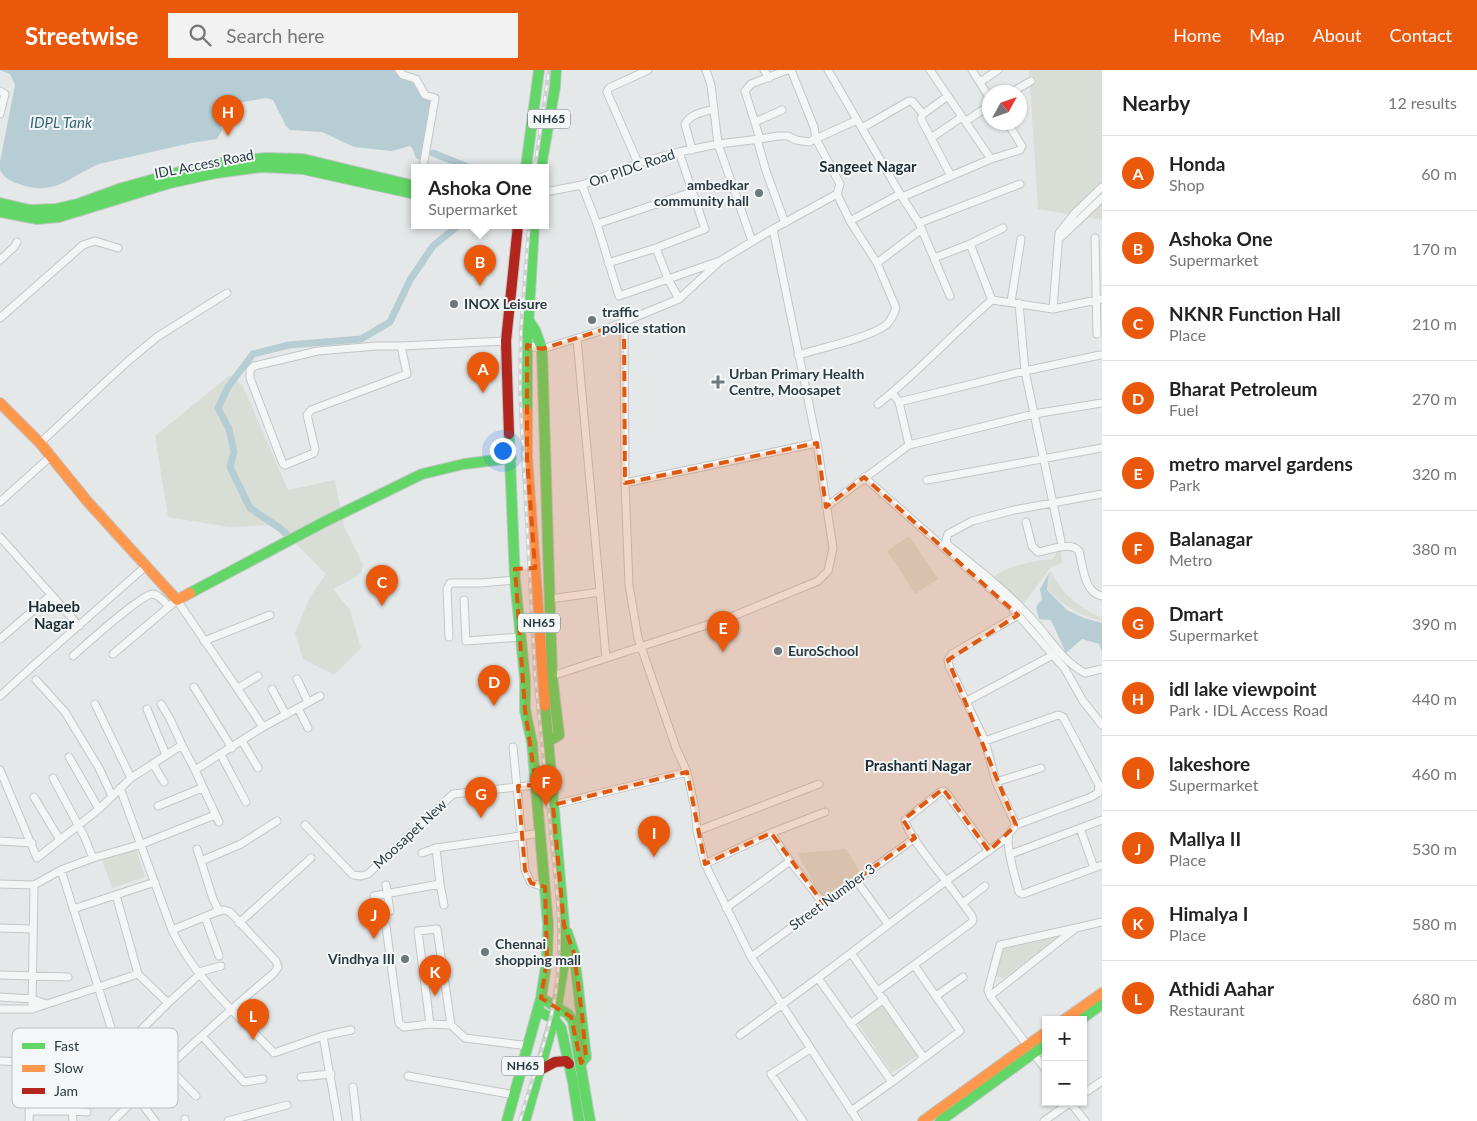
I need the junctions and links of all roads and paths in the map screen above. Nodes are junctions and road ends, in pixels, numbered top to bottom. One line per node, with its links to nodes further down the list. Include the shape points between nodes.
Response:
1 (399, 70): 38 (street, via 416,79 425,95 435,98)
2 (539, 70): 39 (main road, NH65)
3 (556, 70): 40 (main road, NH65)
4 (648, 70): 37 (street, via 609,88 608,92)
5 (706, 70): 20 (street)
6 (764, 70): 13 (street)
7 (787, 70): 13 (street)
8 (791, 70): 32 (street)
9 (828, 70): 26 (street)
10 (972, 70): 15 (street)
11 (998, 70): 15 (street)
12 (932, 71): 19 (street)
13 (768, 78): 27 (street, via 751,84 745,91)
14 (1030, 81): 17 (street)
15 (980, 82): 16 (street)
16 (982, 85)
17 (1023, 85)
18 (0, 91): 23 (street, via 5,94)
19 (948, 96): 24 (street); 25 (street)
20 (714, 109): 33 (street); 34 (street, via 686,121)
21 (782, 110): 27 (street)
22 (982, 110): 25 (street)
23 (0, 114)
24 (923, 114): 28 (street, via 909,101); 30 (street, via 921,119)
25 (964, 119): 30 (street); 36 (street)
26 (857, 120): 28 (street); 32 (street)
27 (755, 122): 31 (street)
28 (862, 128): 50 (street)
29 (1012, 130): 36 (street, via 1022,146 1020,150)
30 (931, 138): 41 (street)
31 (759, 139): 32 (street, On PIDC Road, via 788,136 809,142); 33 (street, On PIDC Road); 55 (street, via 766,171)
32 (816, 139): 49 (street, via 840,184)
33 (718, 144): 34 (street, On PIDC Road); 65 (street)
34 (692, 150): 35 (street, On PIDC Road)
35 (679, 152): 37 (street, On PIDC Road); 47 (street)
36 (991, 159): 41 (street)
37 (638, 163): 42 (street, On PIDC Road)
38 (424, 164)
39 (526, 164)
40 (541, 164)
41 (952, 176): 50 (street)
42 (582, 184): 46 (street, On PIDC Road); 56 (street)
43 (1020, 184): 57 (street)
44 (411, 185): 52 (main road, via 287,157 185,171 49,210)
45 (1102, 188): 64 (street, via 1065,223)
46 (549, 191)
47 (692, 192): 56 (street); 69 (street, via 705,229)
48 (411, 193): 53 (main road, IDL Access Road, via 303,169 272,166 165,184 48,219)
49 (837, 194): 54 (street); 55 (street)
50 (901, 195): 54 (street); 57 (street)
51 (1102, 198): 64 (street)
52 (0, 203)
53 (0, 212)
54 (850, 221): 74 (street)
55 (785, 223): 61 (street)
56 (597, 224): 73 (street)
57 (920, 226): 70 (street); 74 (street)
58 (1003, 228): 67 (street)
59 (518, 229): 89 (main road, NH65)
60 (534, 229): 85 (main road, NH65)
61 (773, 229): 65 (street); 93 (street)
62 (1095, 238): 79 (street)
63 (1020, 239): 81 (street)
64 (1058, 240): 83 (street)
65 (752, 241): 72 (street)
66 (17, 242): 71 (street)
67 (970, 244): 70 (street); 80 (street)
68 (118, 248): 84 (street, via 95,241 83,245)
69 (656, 248): 73 (street); 75 (street)
70 (934, 258): 77 (street)
71 (0, 260)
72 (720, 261): 75 (street); 78 (street)
73 (608, 262): 75 (street, via 619,296)
74 (877, 263): 93 (street, via 896,308 886,325 871,333)
75 (668, 279): 78 (street)
76 (227, 293): 103 (street, via 157,337)
77 (950, 296)
78 (680, 299): 86 (street)
79 (1099, 299): 83 (street); 87 (street)
80 (992, 300): 81 (street); 96 (street)
81 (1010, 302): 82 (street)
82 (1019, 304): 83 (street); 95 (street)
83 (1053, 309)
84 (0, 318)
85 (529, 321): 90 (main road, NH65); 92 (main road)
86 (624, 323): 88 (street); 111 (street)
87 (1097, 334)
88 (577, 339): 92 (street); 122 (street)
89 (506, 341): 91 (street); 107 (main road, NH65)
90 (527, 345): 92 (street); 120 (main road, NH65, via 527,458)
91 (401, 346): 91 (street, via 407,374 311,410 307,415 316,449 283,464 250,378 250,370 254,366 318,351)
92 (542, 349): 125 (main road)
93 (798, 355): 102 (street)
94 (1100, 355): 95 (street)
95 (1025, 371): 97 (street); 101 (street)
96 (892, 394): 97 (street); 100 (street)
97 (899, 402): 104 (street)
98 (0, 403): 103 (main road)
99 (1102, 403): 101 (street)
100 (878, 404)
101 (1034, 414): 104 (street); 108 (street)
102 (817, 443): 111 (street); 115 (street)
103 (40, 444): 106 (main road)
104 (909, 445): 109 (street)
105 (1102, 448): 108 (street)
106 (50, 457): 113 (street); 119 (main road)
107 (511, 458): 121 (main road, NH65); 126 (main road, via 422,474)
108 (1043, 458): 110 (street); 114 (street)
109 (864, 477): 115 (street); 130 (street)
110 (927, 480)
111 (625, 483): 136 (street, via 629,585)
112 (1102, 494): 114 (street)
113 (0, 502)
114 (1052, 504): 118 (street); 141 (street, via 972,521 948,534 946,540 1005,592 1075,668 1085,673)
115 (826, 507): 136 (street, via 833,548 830,566 823,578 731,617)
116 (1026, 522): 124 (street, via 1032,546 1038,552 1070,546 1077,549 1088,587)
117 (0, 537): 123 (street)
118 (1061, 541)
119 (146, 566): 126 (main road); 131 (street)
120 (535, 568): 121 (main road); 146 (main road, NH65)
121 (515, 574): 132 (street, via 481,583 450,584 446,589); 133 (main road, NH65)
122 (600, 592): 125 (street); 140 (street)
123 (50, 595): 131 (street); 134 (street)
124 (1102, 596)
125 (550, 599): 143 (main road)
126 (177, 600): 128 (street); 135 (street)
127 (464, 600): 133 (street, via 466,641)
128 (168, 606): 137 (street); 139 (street, via 159,597 148,594)
129 (270, 615): 135 (street)
130 (1018, 615): 138 (street); 152 (street, via 952,654 948,660)
131 (79, 626): 150 (street)
132 (449, 637)
133 (521, 637): 182 (main road, NH65, via 525,710)
134 (0, 639)
135 (204, 641): 148 (street)
136 (640, 647): 140 (street); 176 (street)
137 (113, 654)
138 (1053, 655): 152 (street); 159 (street)
139 (73, 656)
140 (606, 658): 143 (street)
141 (1102, 669)
142 (258, 676): 148 (street)
143 (552, 676): 146 (street); 163 (main road, via 558,735)
144 (297, 679): 153 (street)
145 (36, 680): 186 (street, via 66,712)
146 (542, 680): 163 (main road, NH65)
147 (194, 687): 167 (street)
148 (238, 688): 160 (street)
149 (272, 689): 158 (street)
150 (0, 696)
151 (320, 696): 153 (street)
152 (967, 701): 164 (street)
153 (308, 702): 156 (street)
154 (95, 704): 178 (street)
155 (161, 704): 165 (street)
156 (298, 708): 158 (street); 161 (street)
157 (147, 709): 168 (street)
158 (286, 715): 160 (street)
159 (1102, 725)
160 (263, 727): 162 (street)
161 (308, 728)
162 (242, 741): 167 (street); 172 (street)
163 (549, 741): 189 (main road, NH65)
164 (985, 741): 180 (street); 197 (street, via 1058,715 1063,717 1099,785 1098,793 1091,797)
165 (182, 745): 168 (street); 175 (street)
166 (513, 747): 183 (street)
167 (232, 748): 169 (street)
168 (166, 755): 171 (street)
169 (220, 755): 175 (street); 188 (street)
170 (69, 758): 191 (street)
171 (153, 764): 178 (street); 179 (street)
172 (258, 768)
173 (1042, 768): 180 (street)
174 (0, 770): 207 (street)
175 (195, 770): 185 (street)
176 (687, 772): 189 (street); 199 (street)
177 (53, 778): 195 (street)
178 (131, 778): 184 (street)
179 (164, 782)
180 (996, 782): 197 (street)
181 (820, 784): 199 (street)
182 (536, 785): 183 (street, Moosapet New); 200 (main road, NH65)
183 (518, 786): 196 (street, Moosapet New, via 453,794 368,874 361,876 353,875); 202 (street)
184 (120, 788): 186 (street); 208 (street)
185 (202, 788): 190 (street); 208 (street, via 217,818)
186 (112, 796): 191 (street)
187 (34, 797): 205 (street)
188 (246, 802)
189 (553, 805): 245 (main road, NH65)
190 (158, 806)
191 (99, 809): 195 (street)
192 (825, 812): 201 (street)
193 (1102, 820): 198 (street)
194 (278, 821): 216 (street, via 242,844)
195 (78, 824): 205 (street); 214 (street)
196 (305, 825)
197 (1016, 825): 203 (street)
198 (1080, 828): 213 (street); 220 (street)
199 (696, 831): 218 (street)
200 (541, 833): 202 (street); 230 (main road, NH65)
201 (771, 833): 217 (street); 218 (street)
202 (522, 835): 209 (street); 230 (street, via 525,870 532,883)
203 (1008, 837): 211 (street); 213 (street)
204 (915, 838): 211 (street, via 905,820 944,791); 222 (street, Street Number 3); 223 (street)
205 (60, 840): 207 (street, via 37,858)
206 (0, 841): 207 (street)
207 (32, 843)
208 (142, 844): 214 (street); 224 (street)
209 (436, 848): 212 (street); 226 (street)
210 (197, 849): 216 (street)
211 (989, 851): 223 (street)
212 (422, 853)
213 (1011, 854): 220 (street, via 1019,892 1023,894)
214 (93, 858): 221 (street)
215 (311, 858): 243 (street)
216 (201, 861): 239 (street)
217 (790, 861): 234 (street); 237 (street)
218 (705, 864): 237 (street)
219 (1102, 865): 220 (street)
220 (1094, 868)
221 (60, 870): 227 (street); 238 (street)
222 (856, 880): 234 (street, Street Number 3); 244 (street)
223 (946, 881): 235 (street); 244 (street)
224 (155, 882): 232 (street); 250 (street)
225 (0, 884): 227 (street)
226 (440, 884): 231 (street); 236 (street)
227 (34, 885): 249 (street)
228 (386, 885): 231 (street)
229 (985, 886): 235 (street)
230 (546, 887): 270 (main road, NH65, via 547,960)
231 (387, 893): 233 (street); 240 (street)
232 (116, 895): 238 (street); 257 (street)
233 (374, 896)
234 (823, 903): 253 (street, Street Number 3)
235 (963, 903): 254 (street, via 972,916 971,923)
236 (444, 905)
237 (726, 908): 253 (street)
238 (73, 910): 263 (street)
239 (219, 911): 241 (street); 243 (street, via 230,912)
240 (390, 911)
241 (205, 917): 250 (street); 252 (street)
242 (1102, 922): 248 (street)
243 (239, 923): 279 (street, via 278,967)
244 (888, 924): 251 (street)
245 (564, 925): 276 (main road, NH65, via 563,974); 300 (main road, via 574,953 582,1014 586,1057)
246 (386, 926): 284 (street, via 399,1023 404,1027)
247 (0, 928): 249 (street)
248 (1076, 928): 267 (street); 267 (street, via 1000,945 988,990)
249 (33, 929): 259 (street)
250 (172, 930): 256 (street)
251 (851, 953): 262 (street); 264 (street)
252 (219, 956)
253 (751, 957): 275 (street)
254 (914, 965): 264 (street); 266 (street)
255 (221, 966): 256 (street)
256 (199, 973): 272 (street); 279 (street)
257 (138, 974): 263 (street); 272 (street)
258 (0, 975): 259 (street)
259 (32, 976): 260 (street); 269 (street)
260 (68, 976)
261 (963, 977): 266 (street)
262 (818, 978): 275 (street); 285 (street)
263 (99, 988): 273 (street); 287 (street)
264 (878, 991): 271 (street)
265 (1102, 993): 281 (main road)
266 (936, 996): 299 (street, via 960,1031)
267 (990, 996): 297 (street)
268 (0, 997): 269 (street)
269 (32, 998): 273 (street); 278 (street)
270 (541, 998): 276 (main road); 280 (main road, NH65)
271 (884, 999): 285 (street); 299 (street)
272 (168, 1003): 288 (street)
273 (47, 1004): 278 (street)
274 (1102, 1004): 282 (main road)
275 (781, 1005): 290 (street); 296 (street)
276 (556, 1006): 283 (main road, NH65); 300 (main road, via 573,1021)
277 (0, 1009): 278 (street)
278 (32, 1009)
279 (232, 1009): 291 (street); 292 (street, via 274,1053)
280 (538, 1011): 283 (main road); 295 (main road, NH65)
281 (1070, 1016)
282 (1086, 1016)
283 (554, 1019): 301 (main road, via 561,1028); 303 (main road, NH65)
284 (430, 1024): 286 (street); 286 (street, via 418,931 437,928)
285 (850, 1024): 310 (street)
286 (451, 1025): 295 (street, via 465,1038)
287 (111, 1028)
288 (143, 1028)
289 (351, 1030): 292 (street)
290 (740, 1035)
291 (202, 1036): 298 (street); 308 (street, via 244,1082)
292 (323, 1036): 304 (street)
293 (1042, 1037): 297 (main road)
294 (1042, 1045): 297 (main road)
295 (529, 1046): 314 (main road, NH65)
296 (810, 1048): 323 (street); 336 (street, via 771,1074)
297 (1031, 1049): 302 (street); 338 (main road); 339 (main road)
298 (178, 1058)
299 (924, 1058): 310 (street)
300 (581, 1063): 335 (main road)
301 (569, 1064): 303 (main road, via 566,1061 555,1062); 334 (main road)
302 (1042, 1064)
303 (538, 1071): 333 (main road, NH65)
304 (331, 1074): 307 (street); 330 (street)
305 (408, 1076): 314 (street)
306 (178, 1077): 313 (street)
307 (301, 1077)
308 (264, 1079)
309 (1102, 1081): 312 (street)
310 (892, 1082): 323 (street)
311 (352, 1087): 331 (street)
312 (1087, 1091)
313 (196, 1096)
314 (515, 1096): 332 (main road, NH65)
315 (287, 1105): 329 (street)
316 (1065, 1106): 340 (street)
317 (1074, 1106): 341 (street)
318 (29, 1108): 321 (street)
319 (126, 1108): 327 (street)
320 (144, 1108): 328 (street)
321 (29, 1111): 322 (street); 325 (street)
322 (72, 1111): 324 (street); 326 (street)
323 (851, 1111): 337 (street)
324 (87, 1112)
325 (29, 1121)
326 (73, 1121)
327 (113, 1121)
328 (155, 1121)
329 (228, 1121)
330 (338, 1121)
331 (357, 1121)
332 (507, 1121)
333 (525, 1121)
334 (579, 1121)
335 (590, 1121)
336 (803, 1121)
337 (858, 1121)
338 (923, 1121)
339 (940, 1121)
340 (1044, 1121)
341 (1085, 1121)

